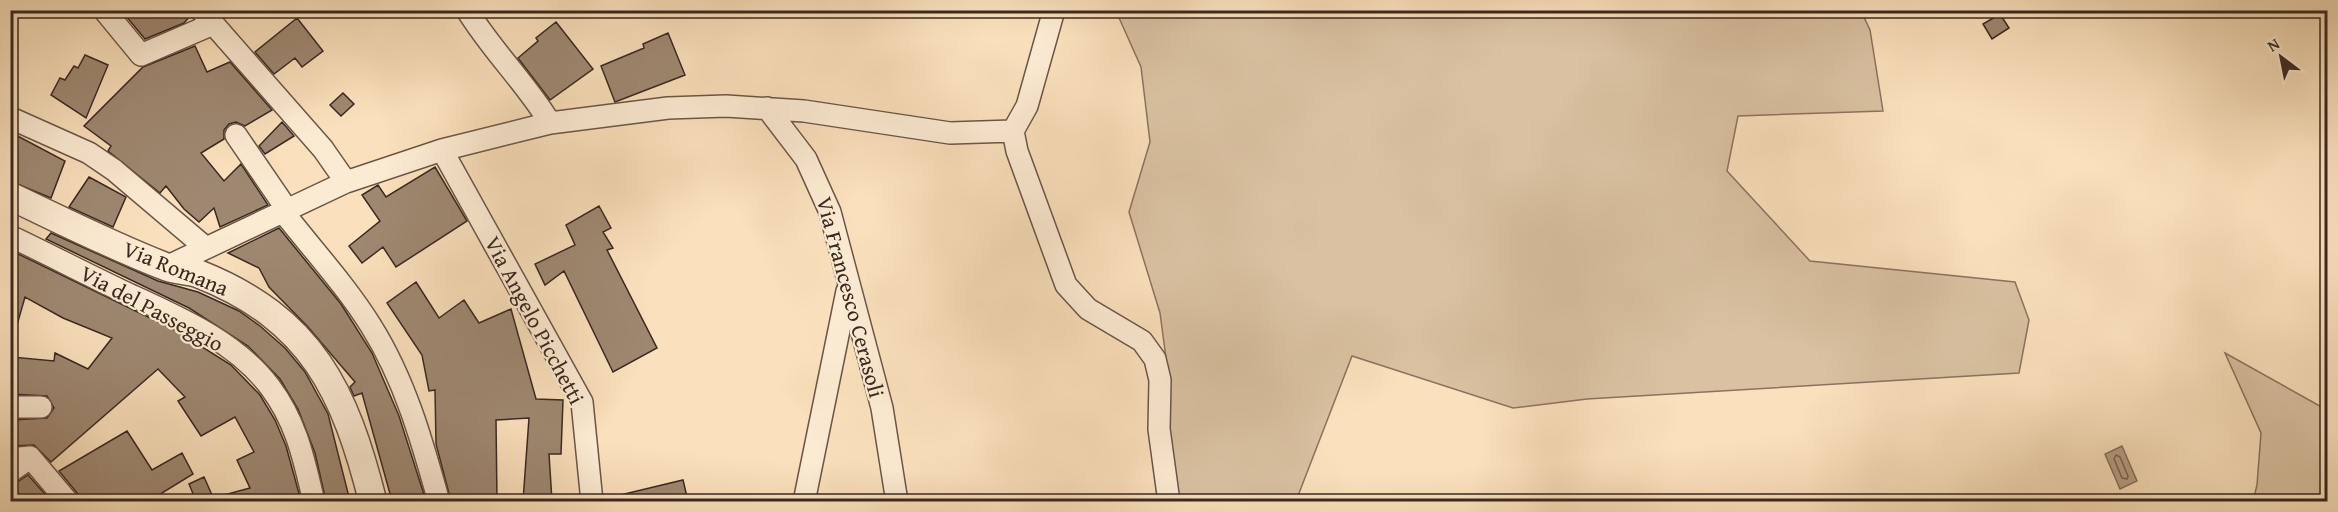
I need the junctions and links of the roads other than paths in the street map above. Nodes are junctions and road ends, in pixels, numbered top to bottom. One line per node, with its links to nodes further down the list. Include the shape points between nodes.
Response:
1 (104, 10): 4 (street, via 141,55)
2 (468, 10): 7 (street)
3 (1054, 10): 8 (street, via 1027,106)
4 (207, 17): 11 (street, via 323,149)
5 (767, 108): 7 (street, via 681,107); 8 (street, via 940,132); 17 (street, Via Francesco Cerasoli, via 799,147 819,184 835,227)
6 (13, 119): 15 (street, via 89,153)
7 (550, 123): 10 (street)
8 (1013, 131): 28 (street, via 1023,171 1066,285 1088,309 1142,341 1155,359)
9 (236, 135): 13 (street)
10 (442, 150): 11 (street); 25 (street, Via Angelo Picchetti, via 582,402)
11 (346, 182): 13 (street)
12 (10, 196): 16 (street, Via Romana)
13 (286, 212): 15 (street); 24 (street, via 371,325 419,430)
14 (10, 236): 22 (street, Via del Passeggio, via 167,311 226,345 250,365 270,387 297,436)
15 (206, 248): 16 (street)
16 (166, 267): 23 (street, Via Romana, via 197,273 245,297 280,321 310,350 330,379 345,412)
17 (848, 288): 26 (street); 27 (street, Via Francesco Cerasoli, via 882,408)
18 (10, 407): 19 (street)
19 (41, 407)
20 (15, 464): 21 (street, via 30,457)
21 (68, 501)
22 (314, 501)
23 (373, 501)
24 (439, 501)
25 (592, 501)
26 (804, 501)
27 (897, 501)
28 (1169, 501)

